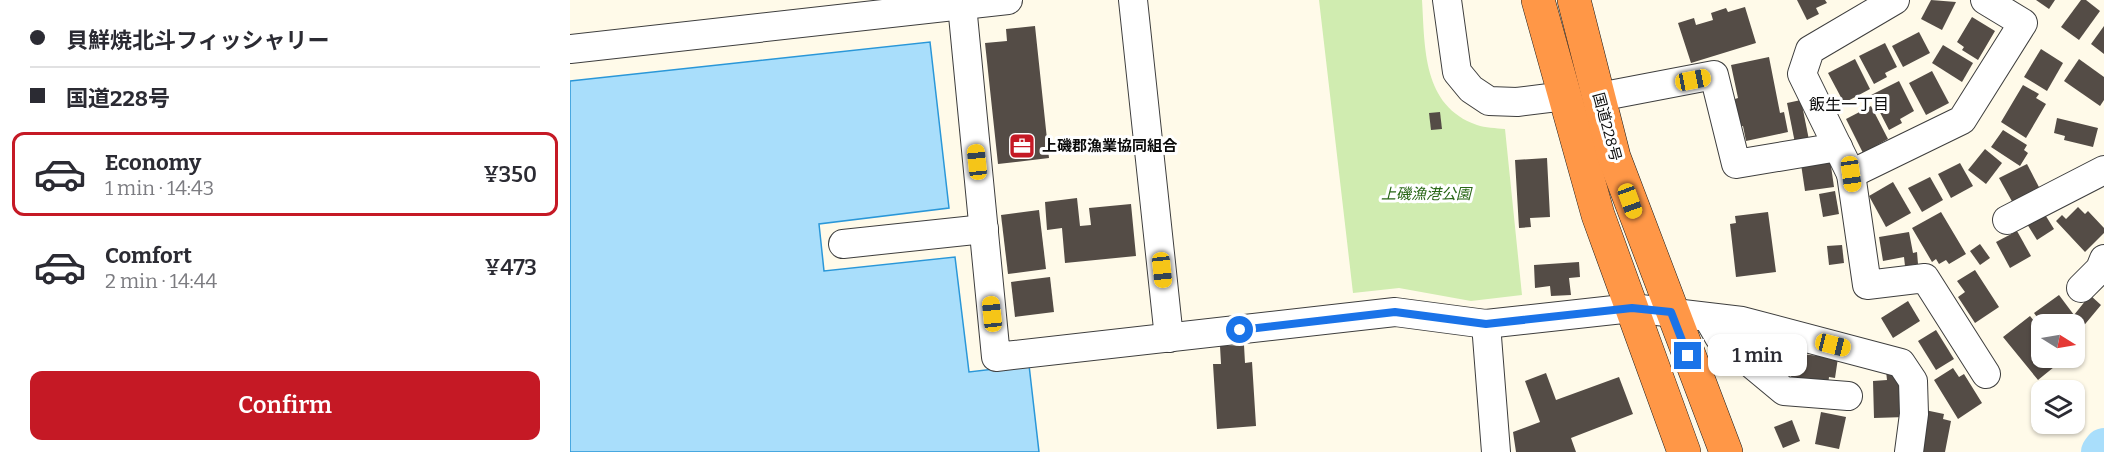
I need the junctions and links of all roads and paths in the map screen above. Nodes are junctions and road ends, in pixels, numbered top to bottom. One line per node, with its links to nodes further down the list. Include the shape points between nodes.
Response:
1 (1008, 0): 8 (street)
2 (1133, 0): 24 (street)
3 (1447, 0): 10 (street, via 1457,72 1470,89 1489,100 1517,102)
4 (1538, 0): 10 (highway)
5 (1574, 0): 11 (highway, 国道228号)
6 (1895, 0): 12 (street, via 1810,50 1802,74)
7 (1985, 0): 14 (street, via 2023,23 1962,120)
8 (962, 5): 9 (street); 16 (street)
9 (570, 49)
10 (1565, 96): 20 (highway, via 1598,215)
11 (1599, 97): 12 (street, via 1714,75 1736,164); 21 (highway, 国道228号, via 1614,157)
12 (1838, 147): 14 (street)
13 (2104, 170): 15 (street)
14 (1851, 174): 25 (street, via 1867,285 1925,278)
15 (2007, 220)
16 (984, 229): 17 (street); 24 (street, via 996,357)
17 (843, 244)
18 (2104, 259): 19 (street, via 2100,269)
19 (2080, 288)
20 (1632, 308): 21 (street); 23 (street); 27 (highway)
21 (1671, 312): 22 (street); 29 (highway, 国道228号)
22 (1708, 318): 26 (street, via 1719,337 1784,391); 30 (street, via 1742,321 1901,363 1913,381)
23 (1486, 324): 24 (street, via 1395,312); 28 (street)
24 (1169, 338)
25 (1986, 374)
26 (1848, 396)
27 (1677, 446)
28 (1496, 452)
29 (1726, 452)
30 (1909, 452)

